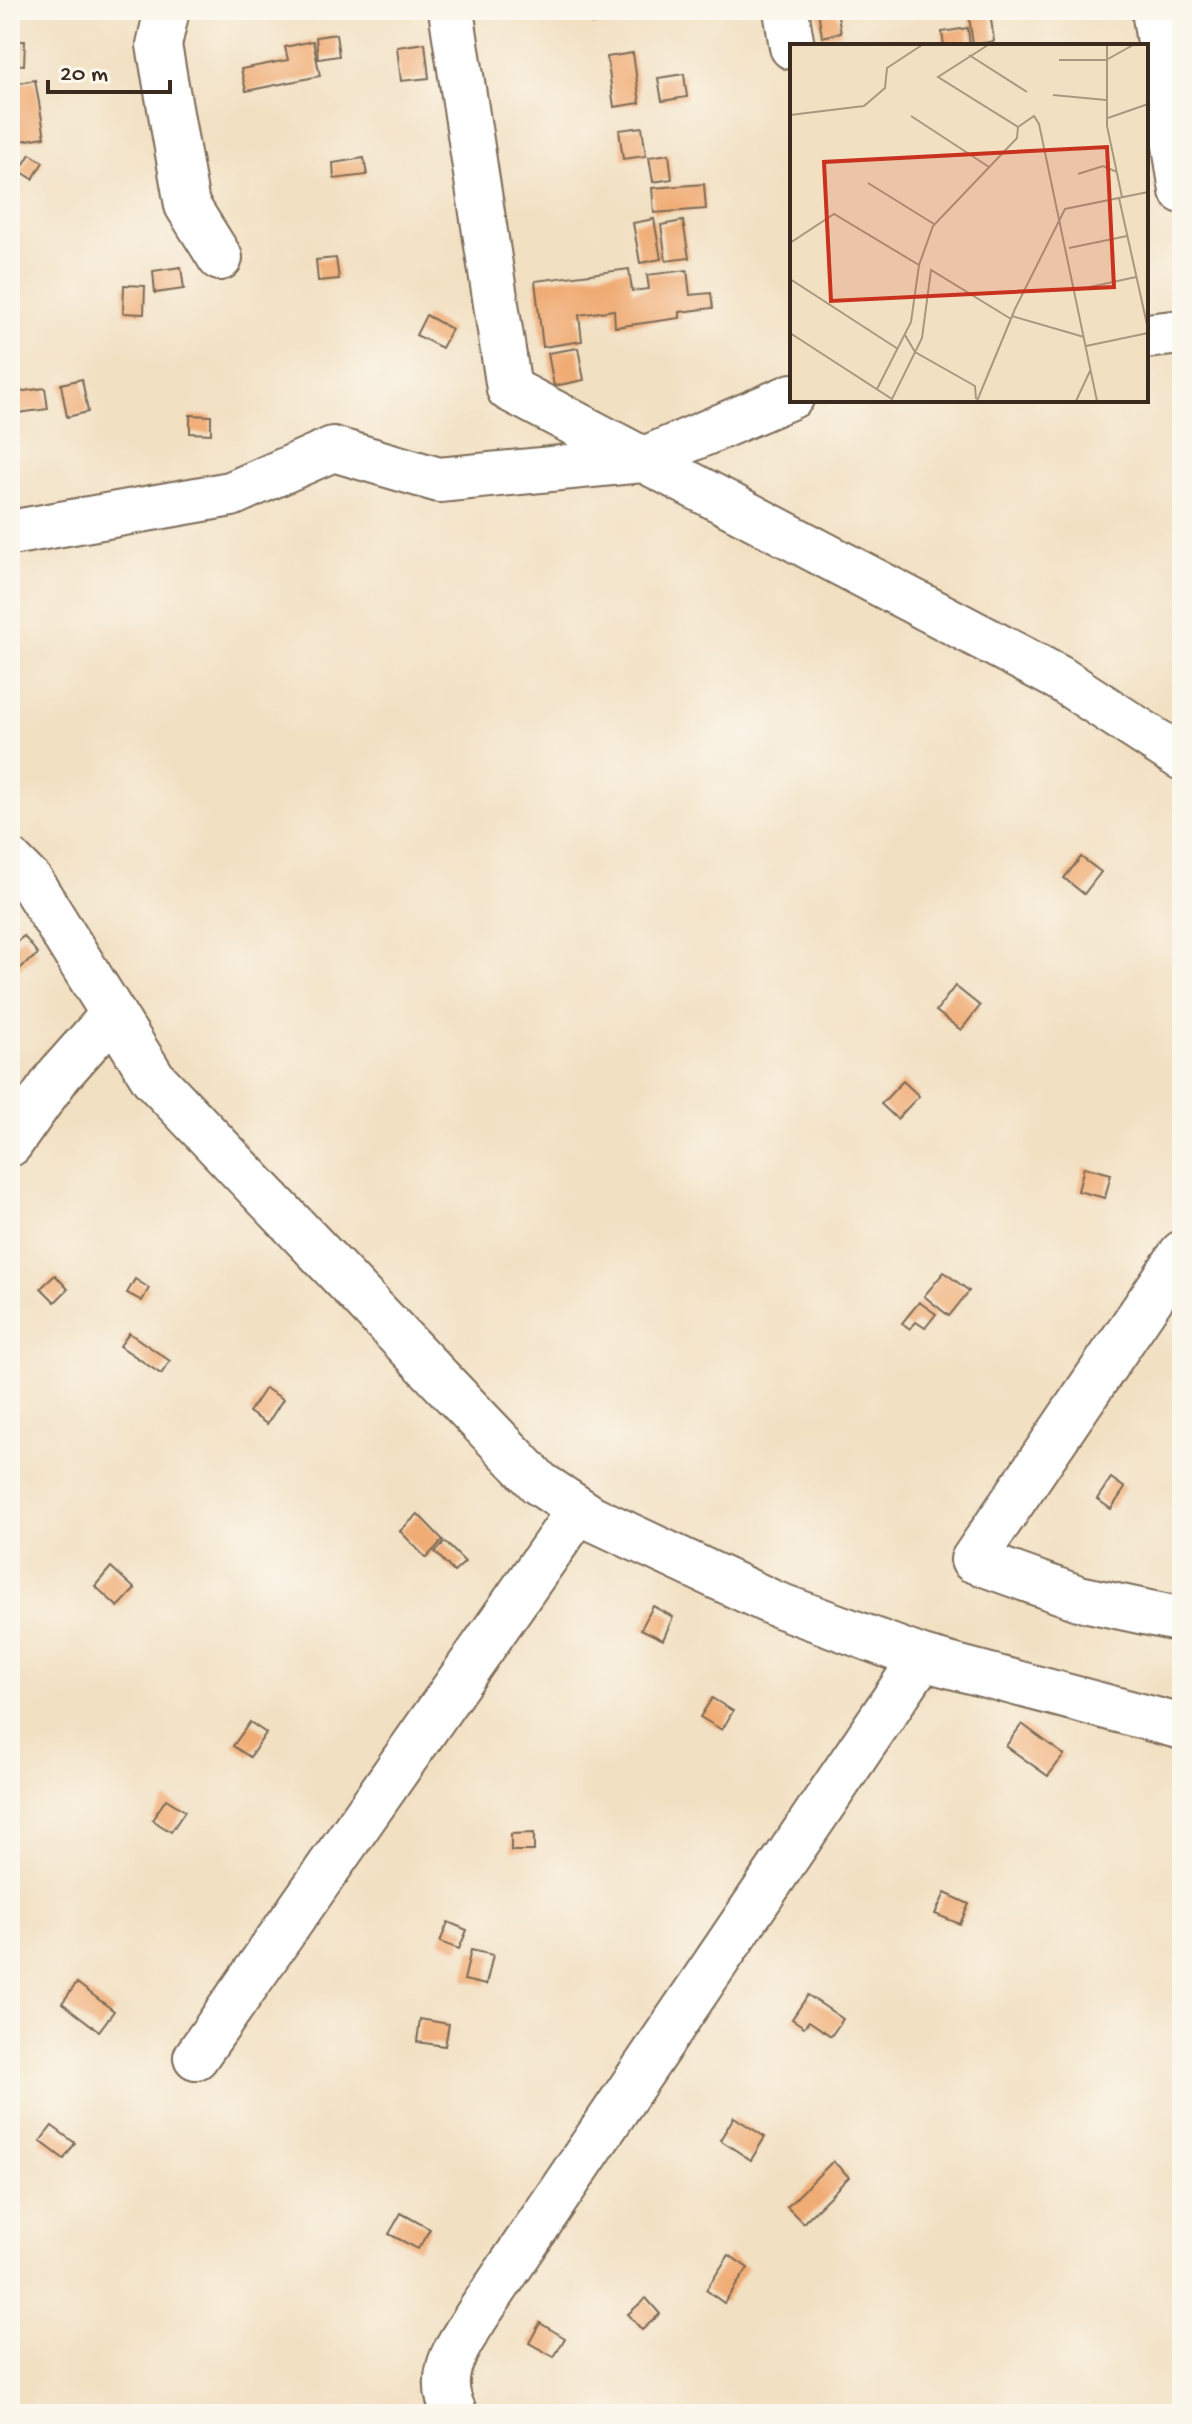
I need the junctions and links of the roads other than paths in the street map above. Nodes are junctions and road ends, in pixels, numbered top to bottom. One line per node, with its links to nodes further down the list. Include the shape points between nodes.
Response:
1 (167, 10): 7 (street, via 159,45 187,205)
2 (451, 10): 11 (street, via 509,389)
3 (786, 10): 5 (street)
4 (1154, 10): 6 (street)
5 (792, 44)
6 (1182, 191)
7 (220, 258)
8 (1182, 332): 9 (street)
9 (1148, 336)
10 (790, 397): 11 (street)
11 (642, 460): 12 (street, via 439,480 333,449 231,494); 13 (street, via 1059,678)
12 (10, 533)
13 (1182, 758)
14 (10, 861): 15 (street, via 31,882)
15 (113, 1014): 16 (street, via 59,1075); 18 (street, via 153,1078 539,1483)
16 (10, 1144)
17 (1182, 1253): 19 (street, via 973,1560 1079,1598)
18 (579, 1510): 20 (street, via 773,1603); 22 (street)
19 (1182, 1620)
20 (922, 1658): 21 (street); 23 (street, via 478,2314 448,2363 446,2397)
21 (1182, 1727)
22 (196, 2057)
23 (455, 2414)

